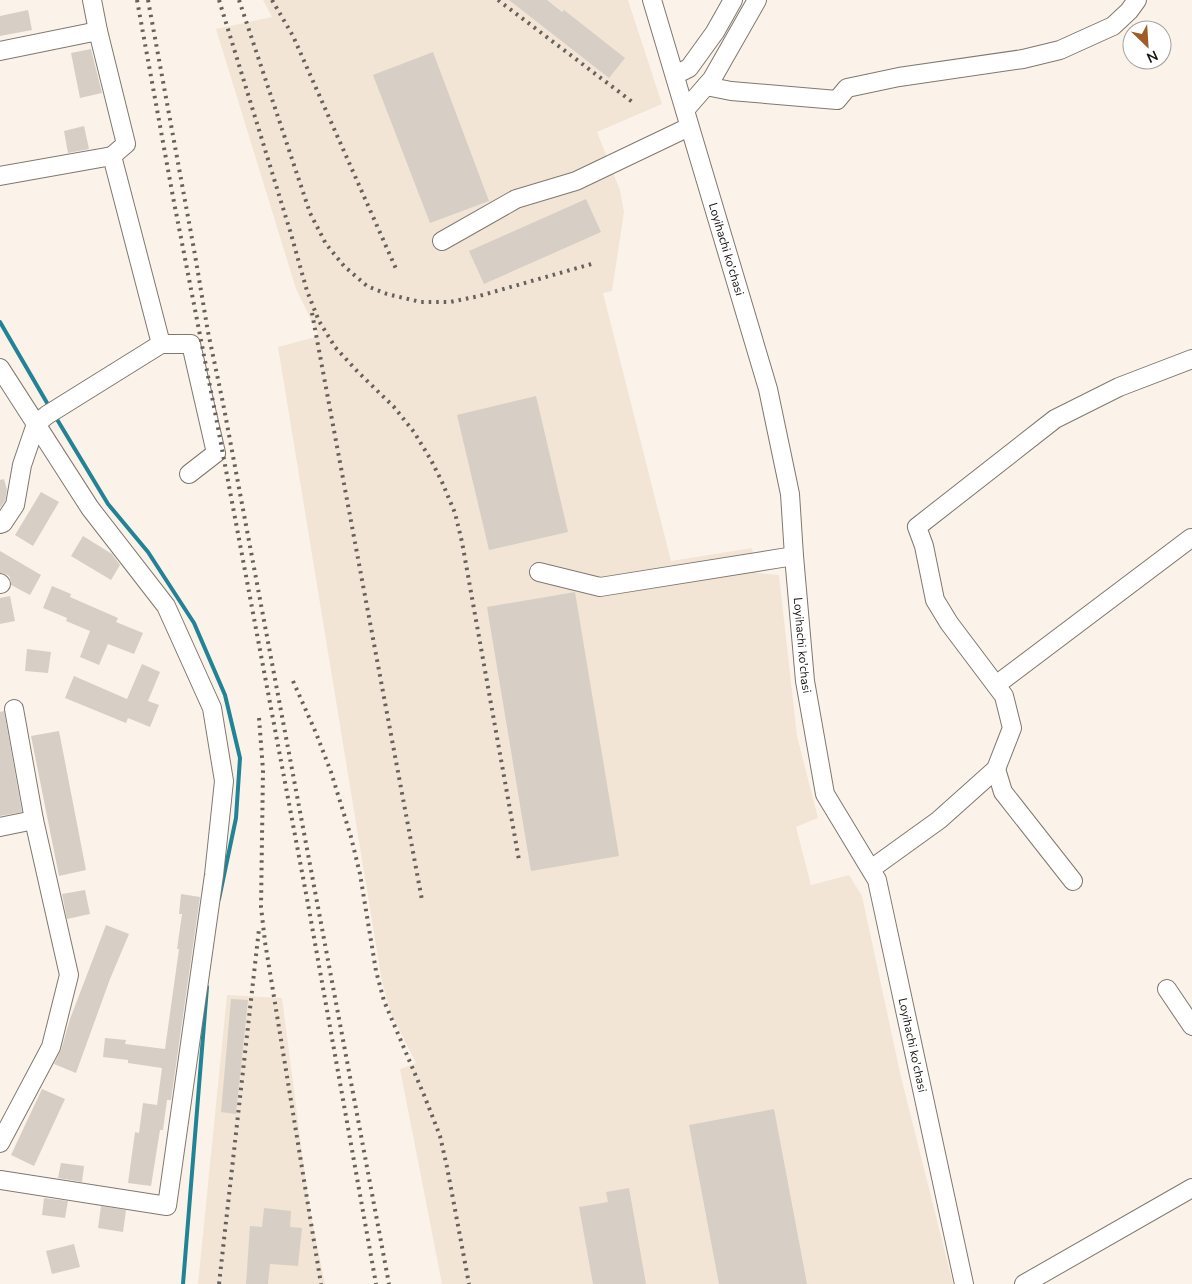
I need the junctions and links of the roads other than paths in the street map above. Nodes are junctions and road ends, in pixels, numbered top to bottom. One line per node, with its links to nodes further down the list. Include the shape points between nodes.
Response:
1 (92, 0): 6 (street)
2 (652, 0): 8 (street, Loyihachi ko'chasi)
3 (733, 0): 8 (street, via 689,68)
4 (757, 0): 9 (street)
5 (1137, 0): 9 (street, via 1113,26 1060,50 1023,59 864,84 847,88 836,100)
6 (98, 31): 7 (street); 11 (street, via 126,144)
7 (0, 50)
8 (675, 75): 10 (street, Loyihachi ko'chasi)
9 (706, 86): 10 (street)
10 (687, 119): 13 (street, via 576,181 516,199); 21 (street, Loyihachi ko'chasi, via 768,390 790,494)
11 (112, 156): 12 (street); 14 (street)
12 (0, 176)
13 (442, 241)
14 (161, 344): 17 (street); 18 (street, via 191,344 216,453)
15 (1192, 359): 23 (street, via 1118,387 1055,418 917,527 935,600)
16 (0, 368): 17 (street)
17 (42, 420): 19 (street, via 22,465 15,505); 33 (street, via 90,508 166,606 212,708 224,781 214,875 167,1206)
18 (189, 474)
19 (0, 524)
20 (1191, 538): 23 (street)
21 (794, 556): 22 (street, via 600,587); 28 (street, Loyihachi ko'chasi, via 805,681 825,794)
22 (539, 572)
23 (996, 685): 25 (street, via 1004,696 1012,728)
24 (14, 709): 26 (street)
25 (996, 769): 28 (street, via 939,820); 29 (street, via 1003,792)
26 (34, 820): 27 (street); 32 (street, via 69,975 51,1047)
27 (0, 827)
28 (871, 869): 35 (street, Loyihachi ko'chasi, via 877,880)
29 (1074, 881)
30 (1167, 989): 31 (street)
31 (1192, 1026)
32 (0, 1143)
33 (0, 1180)
34 (1192, 1188): 36 (street)
35 (964, 1284)
36 (1024, 1284)

